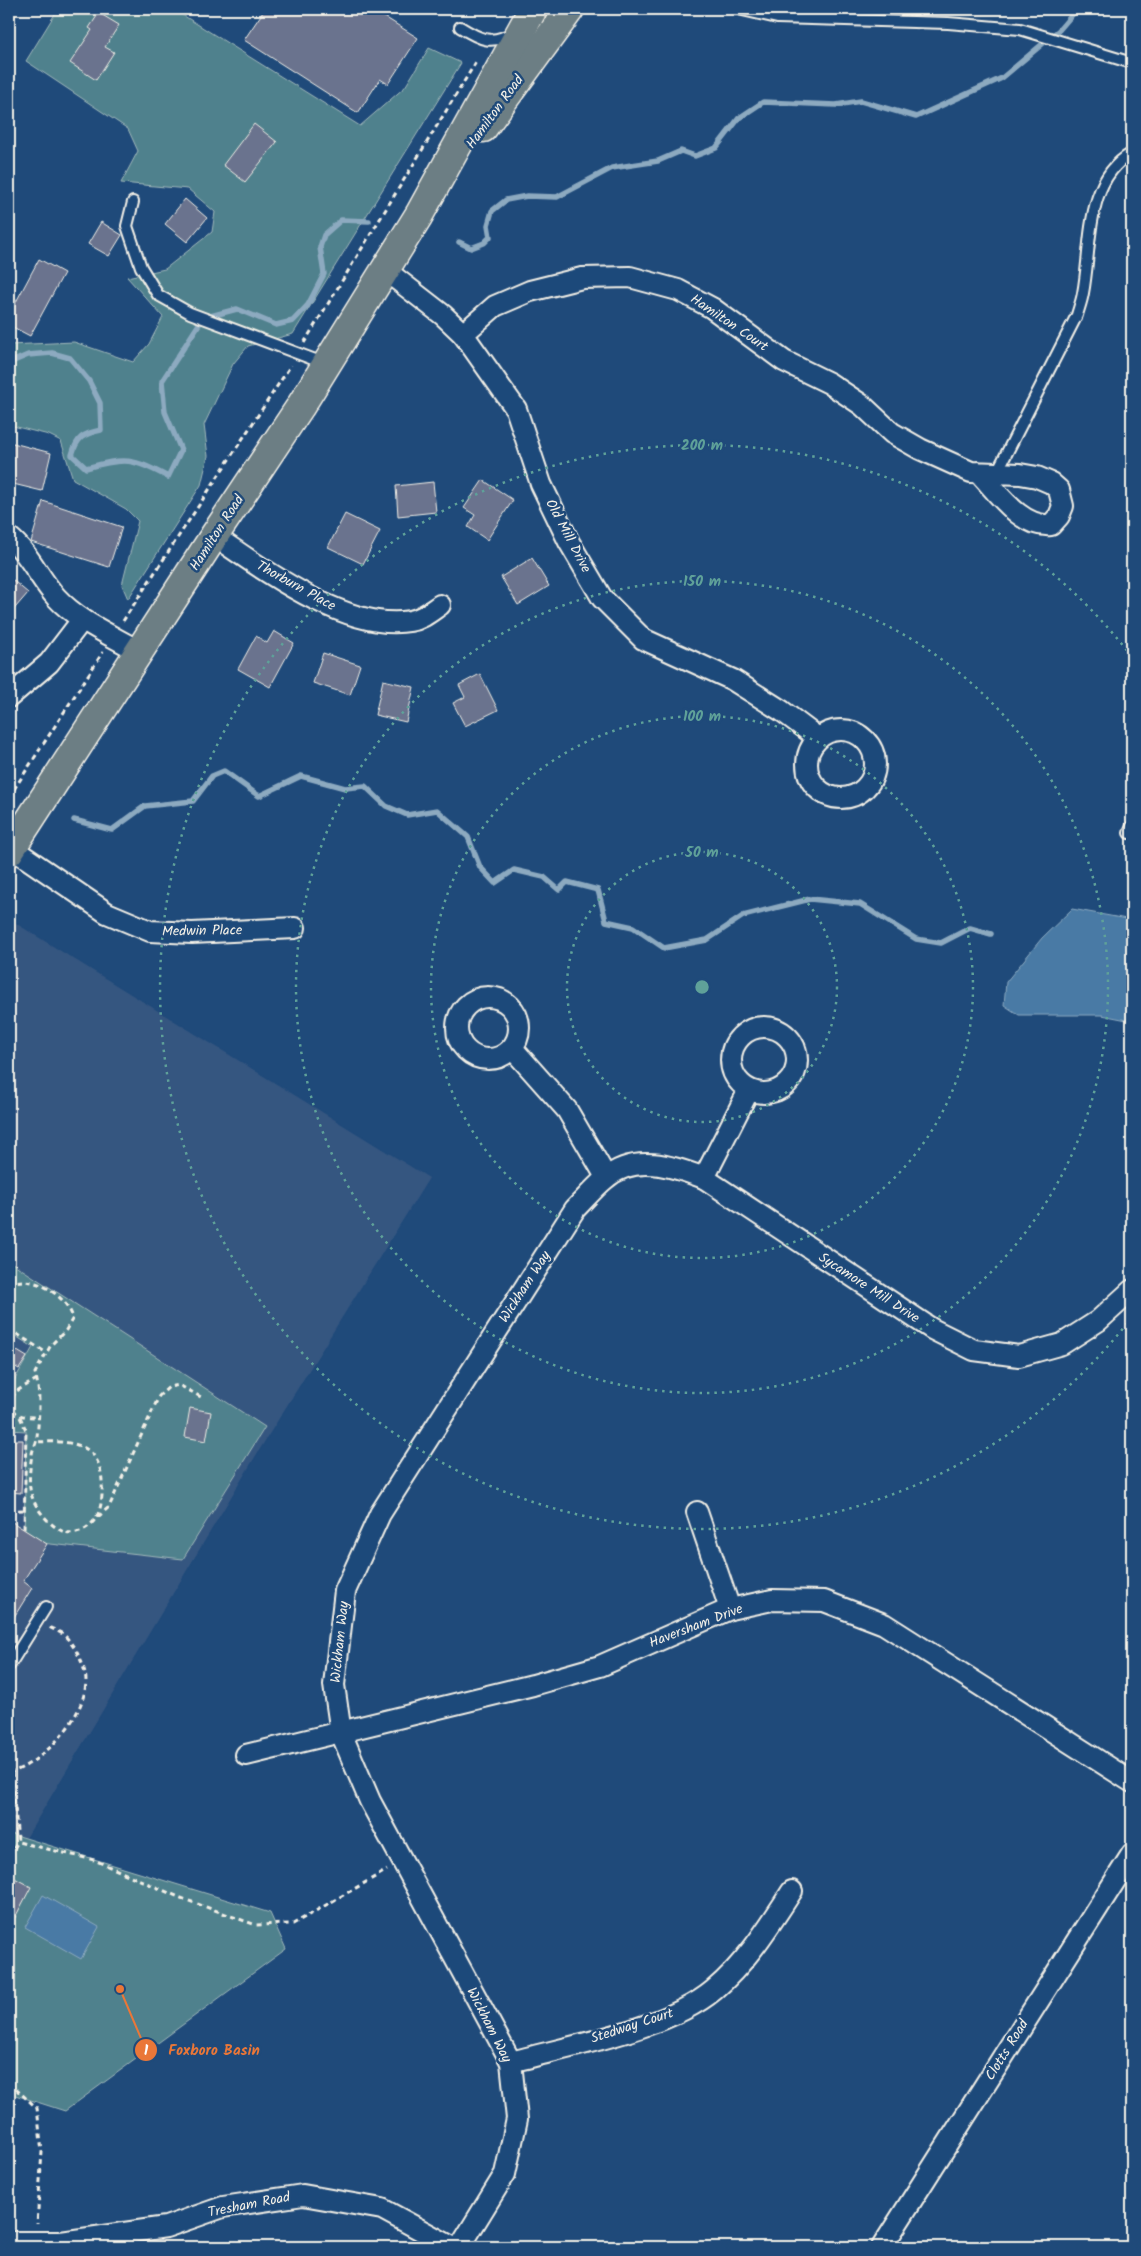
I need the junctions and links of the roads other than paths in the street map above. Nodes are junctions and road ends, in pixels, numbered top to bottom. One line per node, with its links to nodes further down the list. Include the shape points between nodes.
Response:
1 (570, 9): 8 (main road, Hamilton Road)
2 (738, 9): 5 (lane, via 777,18 1020,29)
3 (529, 17): 4 (lane, via 509,34 489,41); 8 (main road, Hamilton Road)
4 (460, 27)
5 (1132, 63)
6 (1132, 153): 12 (lane, via 1113,169 1097,199 1090,226 1083,293 1076,315 1009,446)
7 (133, 202): 11 (lane, via 127,226 141,267 158,294 190,313)
8 (419, 216): 9 (main road, Hamilton Road)
9 (385, 270): 10 (street, Old Mill Drive); 11 (main road, Hamilton Road)
10 (463, 334): 12 (street, Hamilton Court, via 495,306 530,291 582,278 630,277 678,290 712,308 784,361 829,383 862,405 892,434 929,453); 19 (street, Old Mill Drive, via 516,409 541,484 569,542 602,598 643,640 733,680)
11 (327, 364): 13 (main road, Hamilton Road)
12 (987, 473)
13 (214, 536): 15 (street, Thorburn Place, via 292,586 350,614 397,622 424,616); 17 (main road, Hamilton Road)
14 (9, 537): 16 (street, via 18,544 56,597)
15 (440, 605)
16 (82, 620): 17 (street); 18 (street, via 50,662)
17 (140, 652): 20 (main road, Hamilton Road)
18 (9, 697)
19 (818, 738)
20 (10, 856): 21 (street, Medwin Place, via 107,913 150,931 192,933)
21 (295, 928)
22 (512, 1048): 24 (street, via 568,1110)
23 (749, 1090): 25 (street)
24 (606, 1177): 25 (street, Sycamore Mill Drive, via 623,1168 660,1163); 31 (street, Wickham Way, via 575,1209 380,1514 345,1591 334,1685)
25 (704, 1178): 26 (street, Sycamore Mill Drive, via 932,1329 974,1350 1020,1356 1062,1344 1098,1321)
26 (1132, 1290)
27 (697, 1512): 29 (street)
28 (46, 1607): 30 (lane)
29 (730, 1610): 31 (street, Haversham Drive, via 600,1666); 33 (street, Haversham Drive, via 772,1600 824,1601 884,1624)
30 (9, 1666)
31 (341, 1733): 32 (street, Haversham Drive); 36 (street, Wickham Way, via 370,1801)
32 (246, 1755)
33 (1132, 1782)
34 (1132, 1854): 40 (street, Clotts Road)
35 (792, 1891): 36 (street, Stedway Court, via 751,1953 714,1990 671,2016)
36 (511, 2062): 39 (street, Wickham Way, via 517,2119 505,2174)
37 (9, 2242): 38 (street, Tresham Road, via 61,2242 166,2227 223,2207 303,2195 382,2209)
38 (452, 2247)
39 (460, 2247)
40 (882, 2247)

